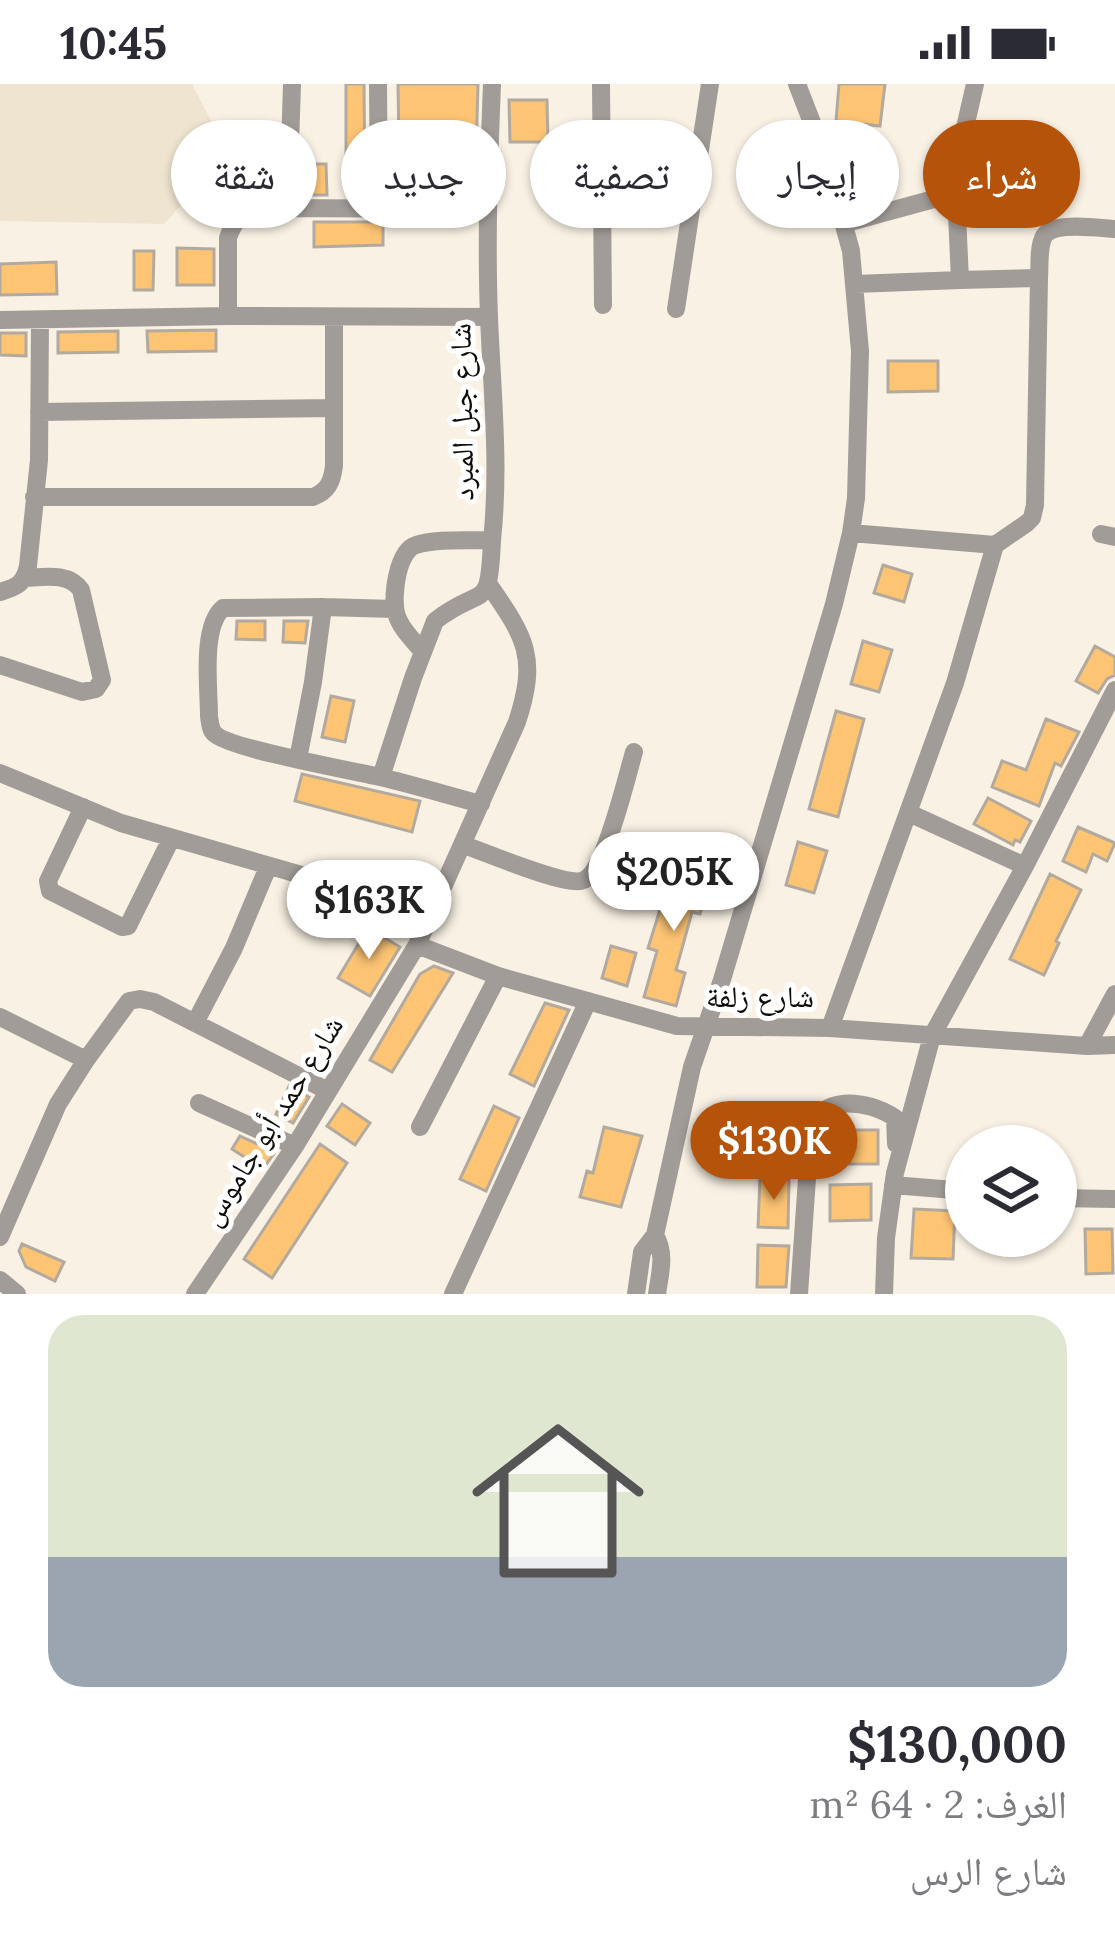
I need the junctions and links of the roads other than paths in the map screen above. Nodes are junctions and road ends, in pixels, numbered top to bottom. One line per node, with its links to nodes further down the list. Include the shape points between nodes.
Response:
1 (292, 84): 8 (street)
2 (378, 84): 9 (street)
3 (491, 84): 10 (street, شارع جبل المبرد)
4 (601, 84): 21 (street)
5 (710, 84): 22 (street)
6 (975, 84): 12 (street)
7 (802, 87): 11 (street)
8 (291, 120)
9 (378, 120)
10 (490, 120)
11 (813, 120)
12 (967, 120)
13 (230, 228): 23 (street)
14 (488, 228): 24 (street, شارع جبل المبرد)
15 (847, 228): 20 (street)
16 (957, 228): 19 (street)
17 (1115, 229): 18 (street, via 1047,232)
18 (1039, 278): 19 (street); 33 (street, via 1035,512)
19 (959, 280): 20 (street)
20 (855, 284): 31 (street, via 860,431)
21 (603, 305)
22 (676, 308)
23 (228, 316): 25 (street); 27 (street)
24 (489, 317): 25 (street); 32 (street, شارع جبل المبرد)
25 (334, 318): 28 (street)
26 (0, 320): 27 (street)
27 (40, 320): 29 (street)
28 (333, 408): 29 (street); 30 (street, via 332,481 313,497)
29 (39, 412): 30 (street)
30 (34, 497): 34 (street)
31 (851, 533): 33 (street); 60 (street)
32 (492, 540): 35 (street); 38 (street, شارع جبل المبرد, via 407,550)
33 (995, 545): 48 (street)
34 (25, 578): 36 (street); 40 (street, via 76,583 102,680 82,692)
35 (489, 585): 39 (street, via 435,621); 46 (street, شارع حمد أبو جاموس, via 519,632 529,666 517,722)
36 (1, 592)
37 (323, 607): 38 (street); 43 (street); 43 (street, via 223,608 212,620 211,727)
38 (395, 609): 39 (street)
39 (423, 652): 45 (street)
40 (0, 665)
41 (1115, 690): 51 (street)
42 (634, 752): 50 (street, via 590,877 559,878)
43 (298, 759): 45 (street)
44 (0, 773): 47 (street)
45 (381, 777): 46 (street)
46 (481, 804): 50 (street, شارع حمد أبو جاموس)
47 (83, 807): 49 (street); 49 (street, via 50,891 122,927)
48 (908, 814): 51 (street); 61 (street)
49 (171, 839): 52 (street)
50 (464, 845): 53 (street, شارع حمد أبو جاموس)
51 (1025, 866): 62 (street)
52 (268, 867): 53 (street); 59 (street)
53 (430, 912): 54 (street, شارع حمد أبو جاموس)
54 (417, 945): 55 (street, شارع زلفة); 66 (street, شارع حمد أبو جاموس)
55 (498, 976): 57 (street, شارع زلفة); 68 (street)
56 (1115, 994): 64 (street)
57 (588, 1001): 60 (street, شارع زلفة); 79 (street)
58 (0, 1017): 65 (street)
59 (195, 1023): 65 (street, via 154,1002 129,1001); 66 (street)
60 (704, 1028): 61 (street, شارع زلفة); 74 (street)
61 (830, 1028): 62 (street, شارع زلفة)
62 (932, 1036): 64 (street, شارع زلفة); 70 (street)
63 (1115, 1045): 64 (street, شارع زلفة)
64 (1087, 1046)
65 (86, 1060): 75 (street)
66 (328, 1091): 69 (street, شارع حمد أبو جاموس)
67 (199, 1102): 69 (street)
68 (420, 1127)
69 (295, 1147): 78 (street, شارع حمد أبو جاموس)
70 (894, 1179): 71 (street); 82 (street, via 890,1114 838,1104 814,1119); 83 (street)
71 (945, 1188)
72 (1077, 1198): 73 (street)
73 (1115, 1198)
74 (656, 1234): 80 (street, via 642,1252); 81 (street)
75 (0, 1237)
76 (0, 1280): 77 (street)
77 (17, 1294)
78 (195, 1294)
79 (453, 1294)
80 (636, 1294)
81 (657, 1294)
82 (799, 1294)
83 (884, 1294)

